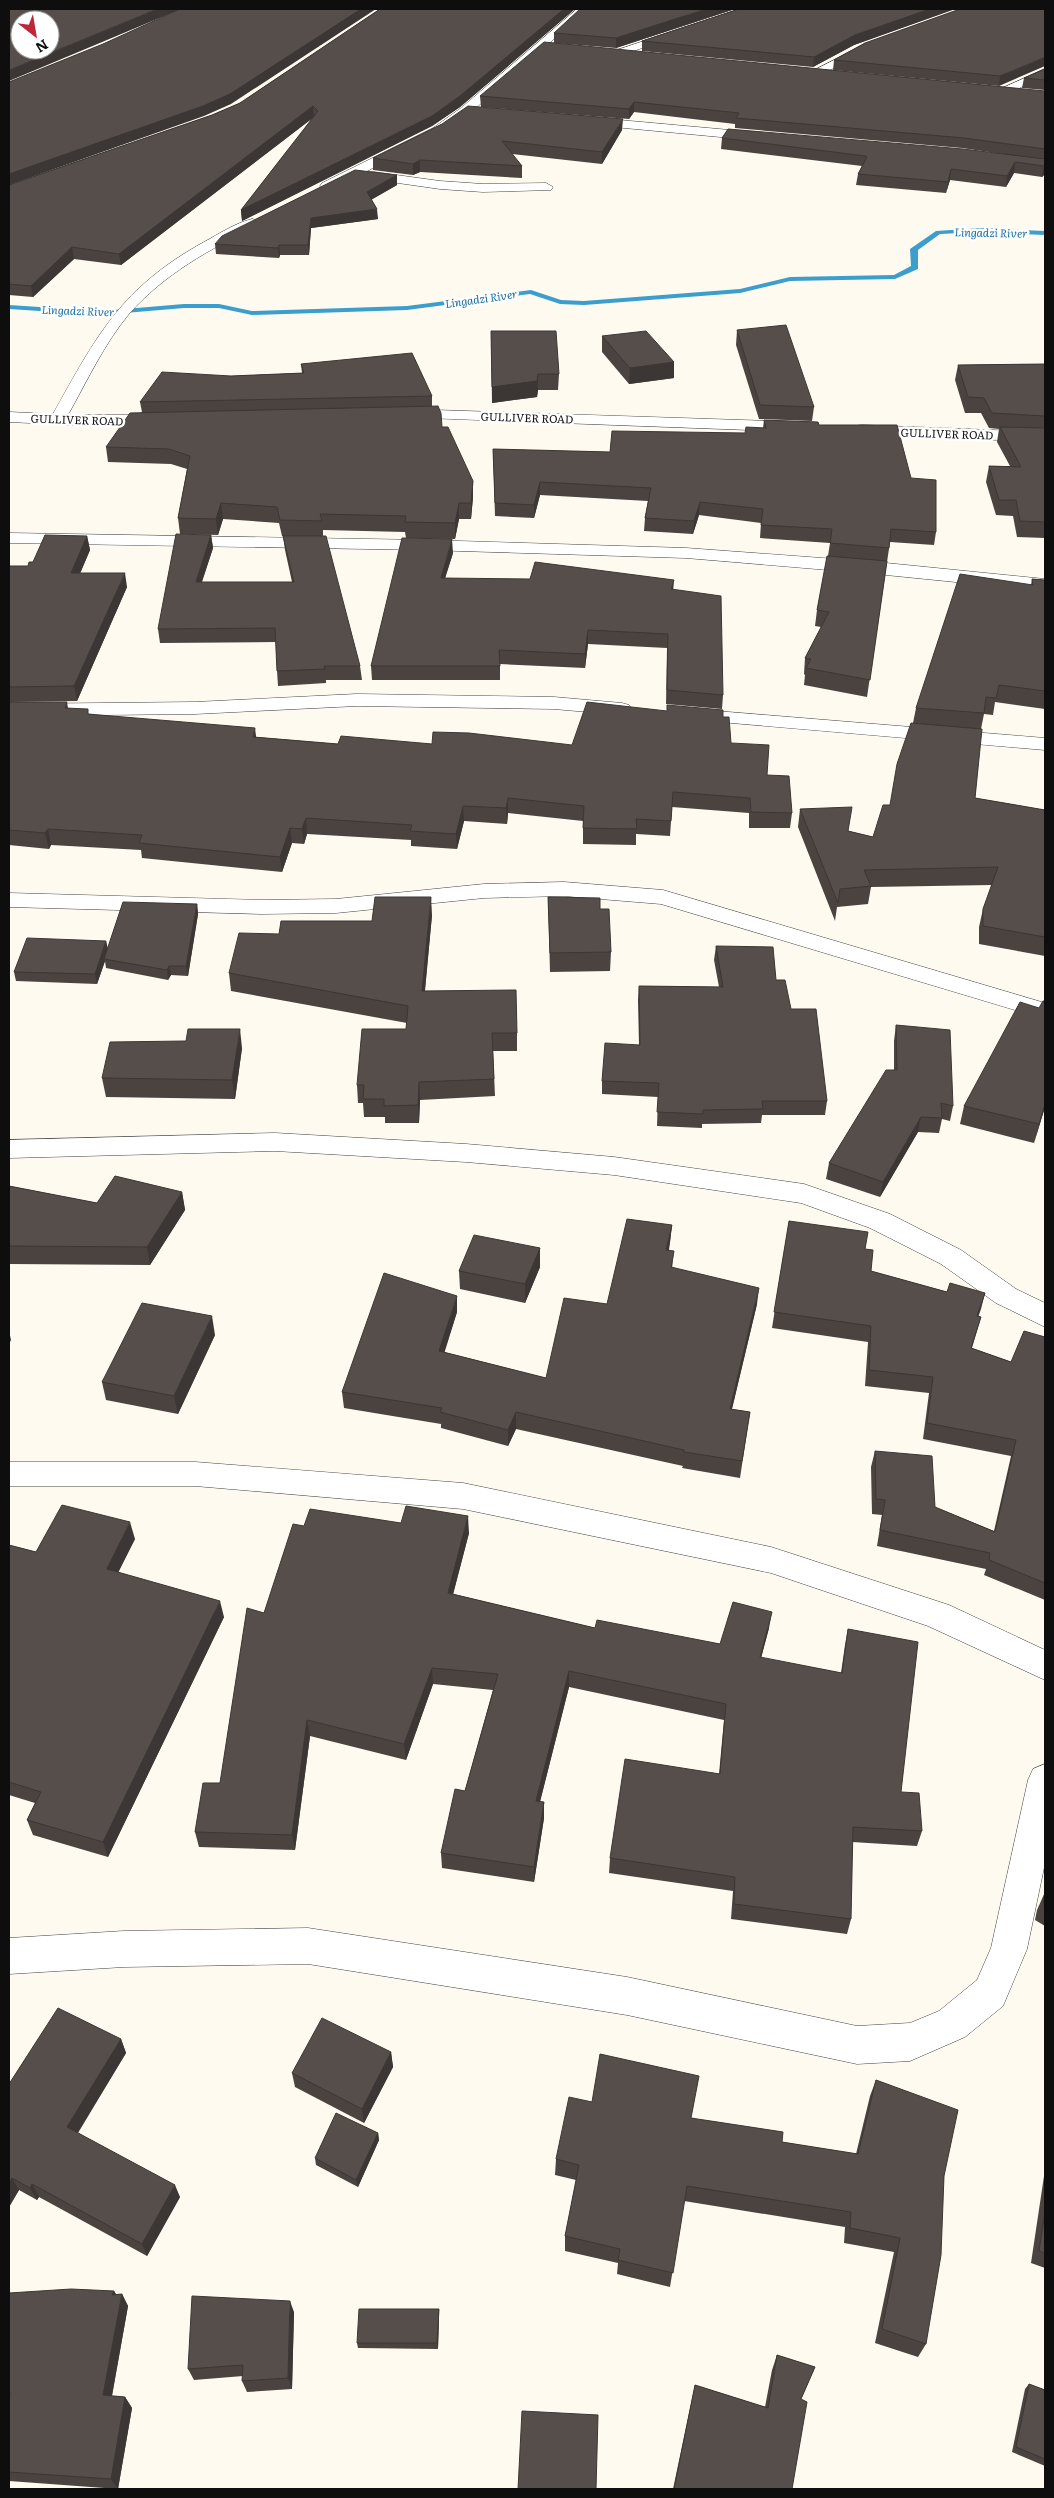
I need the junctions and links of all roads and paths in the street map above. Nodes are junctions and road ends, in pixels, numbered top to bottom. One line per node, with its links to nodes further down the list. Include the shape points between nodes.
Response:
1 (584, 9): 4 (street)
2 (750, 9): 6 (street, via 610,54)
3 (878, 42): 8 (street, via 808,74)
4 (539, 46): 5 (street); 10 (street)
5 (558, 48)
6 (644, 57)
7 (1045, 72): 9 (street, via 998,90)
8 (832, 76)
9 (1028, 94)
10 (465, 110): 11 (street); 14 (street, via 437,131)
11 (485, 112)
12 (574, 120): 13 (street)
13 (772, 138)
14 (354, 173): 15 (street, via 440,185); 16 (street)
15 (546, 187)
16 (312, 194)
17 (260, 219): 20 (street, via 208,245 151,284 124,312)
18 (388, 414): 22 (street, GULLIVER ROAD, via 527,416)
19 (9, 417): 20 (street, GULLIVER ROAD)
20 (58, 419): 21 (street, GULLIVER ROAD)
21 (174, 420)
22 (815, 428)
23 (844, 429): 24 (street, GULLIVER ROAD)
24 (1045, 437)
25 (9, 538): 26 (street, via 686,553)
26 (1045, 585)
27 (9, 710): 28 (street, via 195,708 366,700 554,703)
28 (642, 710)
29 (672, 713): 30 (street)
30 (1045, 744)
31 (9, 900): 32 (street, via 261,908 327,906 484,891 564,889 663,897)
32 (1045, 1011)
33 (9, 1149): 34 (street, via 274,1142 466,1152 614,1166 804,1194 889,1225 951,1257 1006,1296)
34 (1045, 1316)
35 (9, 1474): 36 (street, via 195,1474 463,1496 771,1560 938,1615)
36 (1045, 1666)
37 (1045, 1780): 38 (street, via 1009,1949 990,1993 952,2024 910,2042 857,2045 627,1996 308,1946 124,1949)
38 (9, 1956)

